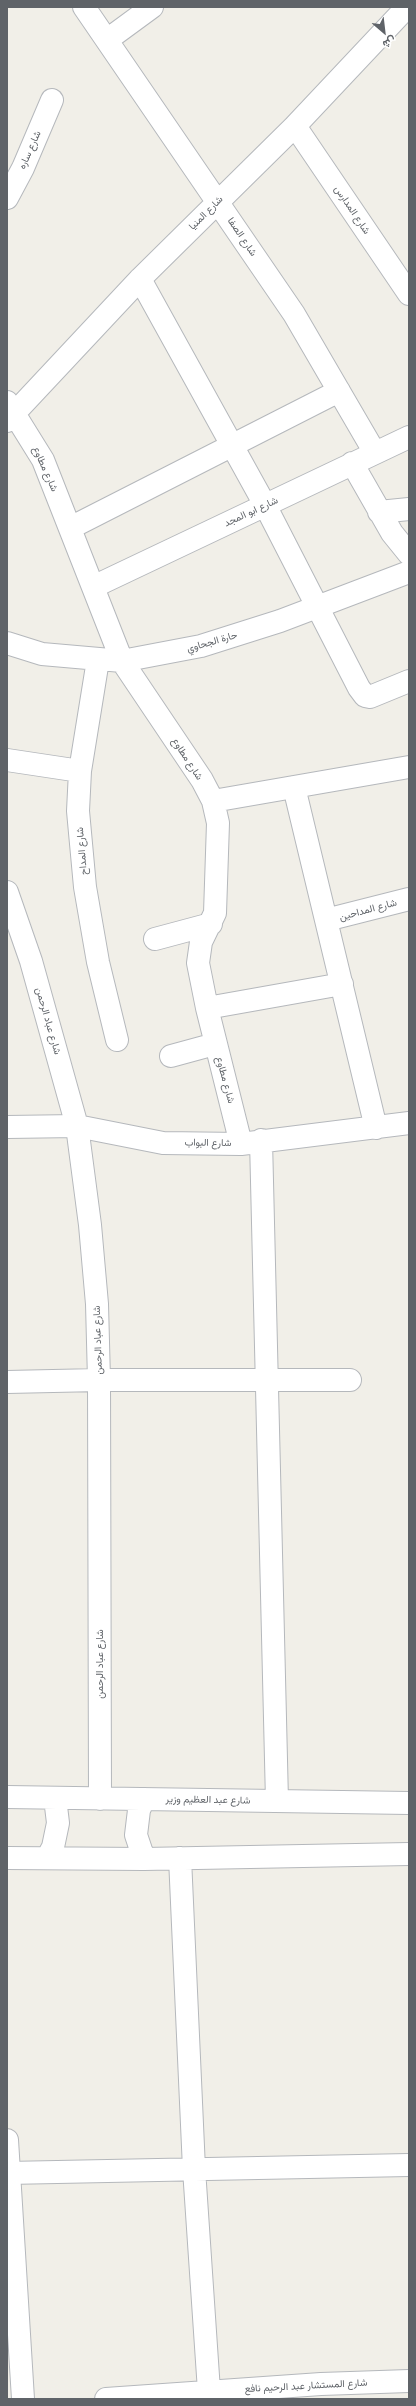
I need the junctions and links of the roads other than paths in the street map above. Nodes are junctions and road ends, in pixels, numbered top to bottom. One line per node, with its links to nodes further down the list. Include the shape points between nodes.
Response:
1 (84, 7): 4 (street, شارع الصفا)
2 (152, 7): 4 (street)
3 (407, 7): 6 (street, شارع المنيا)
4 (107, 40): 8 (street, شارع الصفا)
5 (52, 100): 7 (street, شارع ساره)
6 (295, 126): 8 (street, شارع المنيا); 10 (street, شارع المدارس)
7 (7, 198)
8 (218, 202): 9 (street, شارع المنيا); 11 (street, شارع الصفا, via 294,314)
9 (140, 279): 12 (street, شارع المنيا); 14 (street)
10 (409, 294)
11 (339, 392): 14 (street); 15 (street, شارع الصفا)
12 (9, 412): 20 (street, شارع مطاوع, via 43,460)
13 (409, 437): 15 (street, شارع ابو المجد)
14 (233, 446): 17 (street); 20 (street)
15 (375, 453): 16 (street, شارع ابو المجد)
16 (352, 463): 17 (street, شارع ابو المجد); 19 (street)
17 (265, 505): 23 (street, شارع ابو المجد); 24 (street)
18 (409, 508): 19 (street)
19 (379, 512): 21 (street, via 392,534)
20 (70, 528): 23 (street, شارع مطاوع)
21 (409, 554)
22 (409, 572): 24 (street, حارة الجحاوي)
23 (93, 587): 27 (street, شارع مطاوع)
24 (318, 607): 27 (street, حارة الجحاوي, via 201,646); 28 (street, via 365,696)
25 (7, 643): 26 (street, حارة الجحاوي, via 42,654)
26 (98, 660): 27 (street, حارة الجحاوي); 31 (street, شارع المداح)
27 (122, 661): 33 (street, شارع مطاوع, via 202,780)
28 (409, 681)
29 (7, 760): 31 (street)
30 (409, 767): 32 (street)
31 (80, 771): 41 (street, شارع المداح, via 78,811 84,887 98,962)
32 (294, 787): 33 (street); 36 (street)
33 (212, 801): 37 (street, شارع مطاوع, via 218,823 216,900)
34 (7, 892): 45 (street, شارع عباد الرحمن, via 31,961)
35 (409, 899): 36 (street, شارع المداحين)
36 (326, 920): 39 (street)
37 (210, 924): 38 (street); 40 (street, شارع مطاوع, via 198,953)
38 (155, 939)
39 (342, 984): 40 (street); 47 (street)
40 (206, 1008): 42 (street, شارع مطاوع)
41 (117, 1040)
42 (215, 1044): 43 (street); 48 (street, شارع مطاوع)
43 (171, 1056)
44 (409, 1123): 47 (street, شارع البواب)
45 (77, 1126): 46 (street, شارع البواب); 48 (street, شارع البواب, via 162,1143); 49 (street, شارع عباد الرحمن, via 92,1240)
46 (7, 1127)
47 (376, 1128): 48 (street, شارع البواب)
48 (251, 1142): 50 (street, شارع مطاوع)
49 (99, 1380): 50 (street); 52 (street); 55 (street, شارع عباد الرحمن)
50 (267, 1380): 51 (street); 57 (street, شارع مطاوع)
51 (350, 1380)
52 (7, 1382)
53 (7, 1797): 54 (street, شارع عبد العظيم وزير)
54 (55, 1798): 55 (street, شارع عبد العظيم وزير); 61 (street, via 58,1823 53,1847)
55 (100, 1799): 56 (street, شارع عبد العظيم وزير)
56 (144, 1799): 57 (street, شارع عبد العظيم وزير); 63 (street, via 139,1810 136,1835)
57 (277, 1801): 58 (street, شارع عبد العظيم وزير)
58 (409, 1803)
59 (409, 1854): 62 (street)
60 (7, 1858): 61 (street)
61 (47, 1858): 63 (street)
62 (180, 1858): 63 (street); 66 (street)
63 (144, 1859)
64 (7, 2140): 67 (street)
65 (409, 2165): 66 (street)
66 (194, 2169): 67 (street); 69 (street)
67 (8, 2173): 70 (street)
68 (409, 2381): 69 (street, شارع المستشار عبد الرحيم نافع)
69 (209, 2391): 71 (street, شارع المستشار عبد الرحيم نافع)
70 (23, 2399)
71 (106, 2399)

